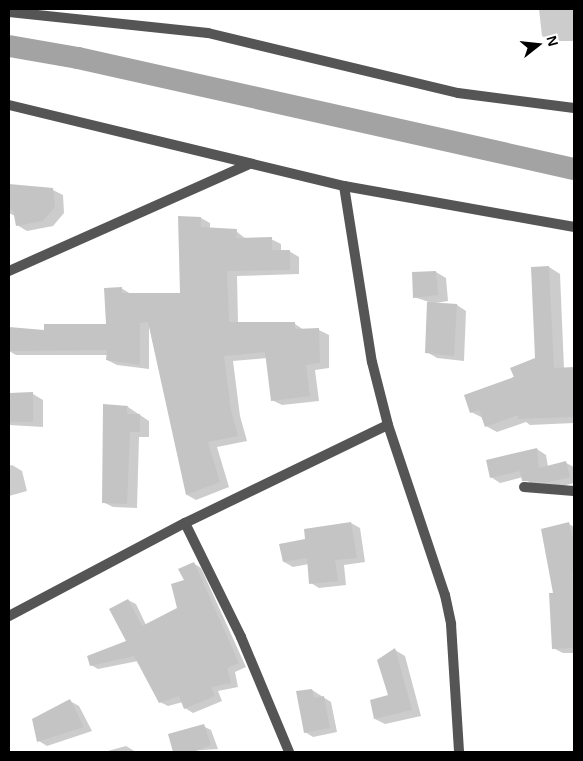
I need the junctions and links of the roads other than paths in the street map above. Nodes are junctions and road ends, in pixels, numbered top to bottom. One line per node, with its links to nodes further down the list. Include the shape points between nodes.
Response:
1 (9, 12): 3 (street, via 208,33 458,93)
2 (9, 105): 4 (street, via 66,116)
3 (574, 108)
4 (247, 165): 5 (street); 7 (street)
5 (344, 186): 6 (street); 8 (street, via 372,362)
6 (574, 227)
7 (9, 271)
8 (388, 425): 11 (street); 14 (street, via 449,614)
9 (524, 487): 10 (street)
10 (574, 491)
11 (185, 523): 12 (street); 13 (street, via 241,637)
12 (9, 616)
13 (289, 752)
14 (460, 752)

